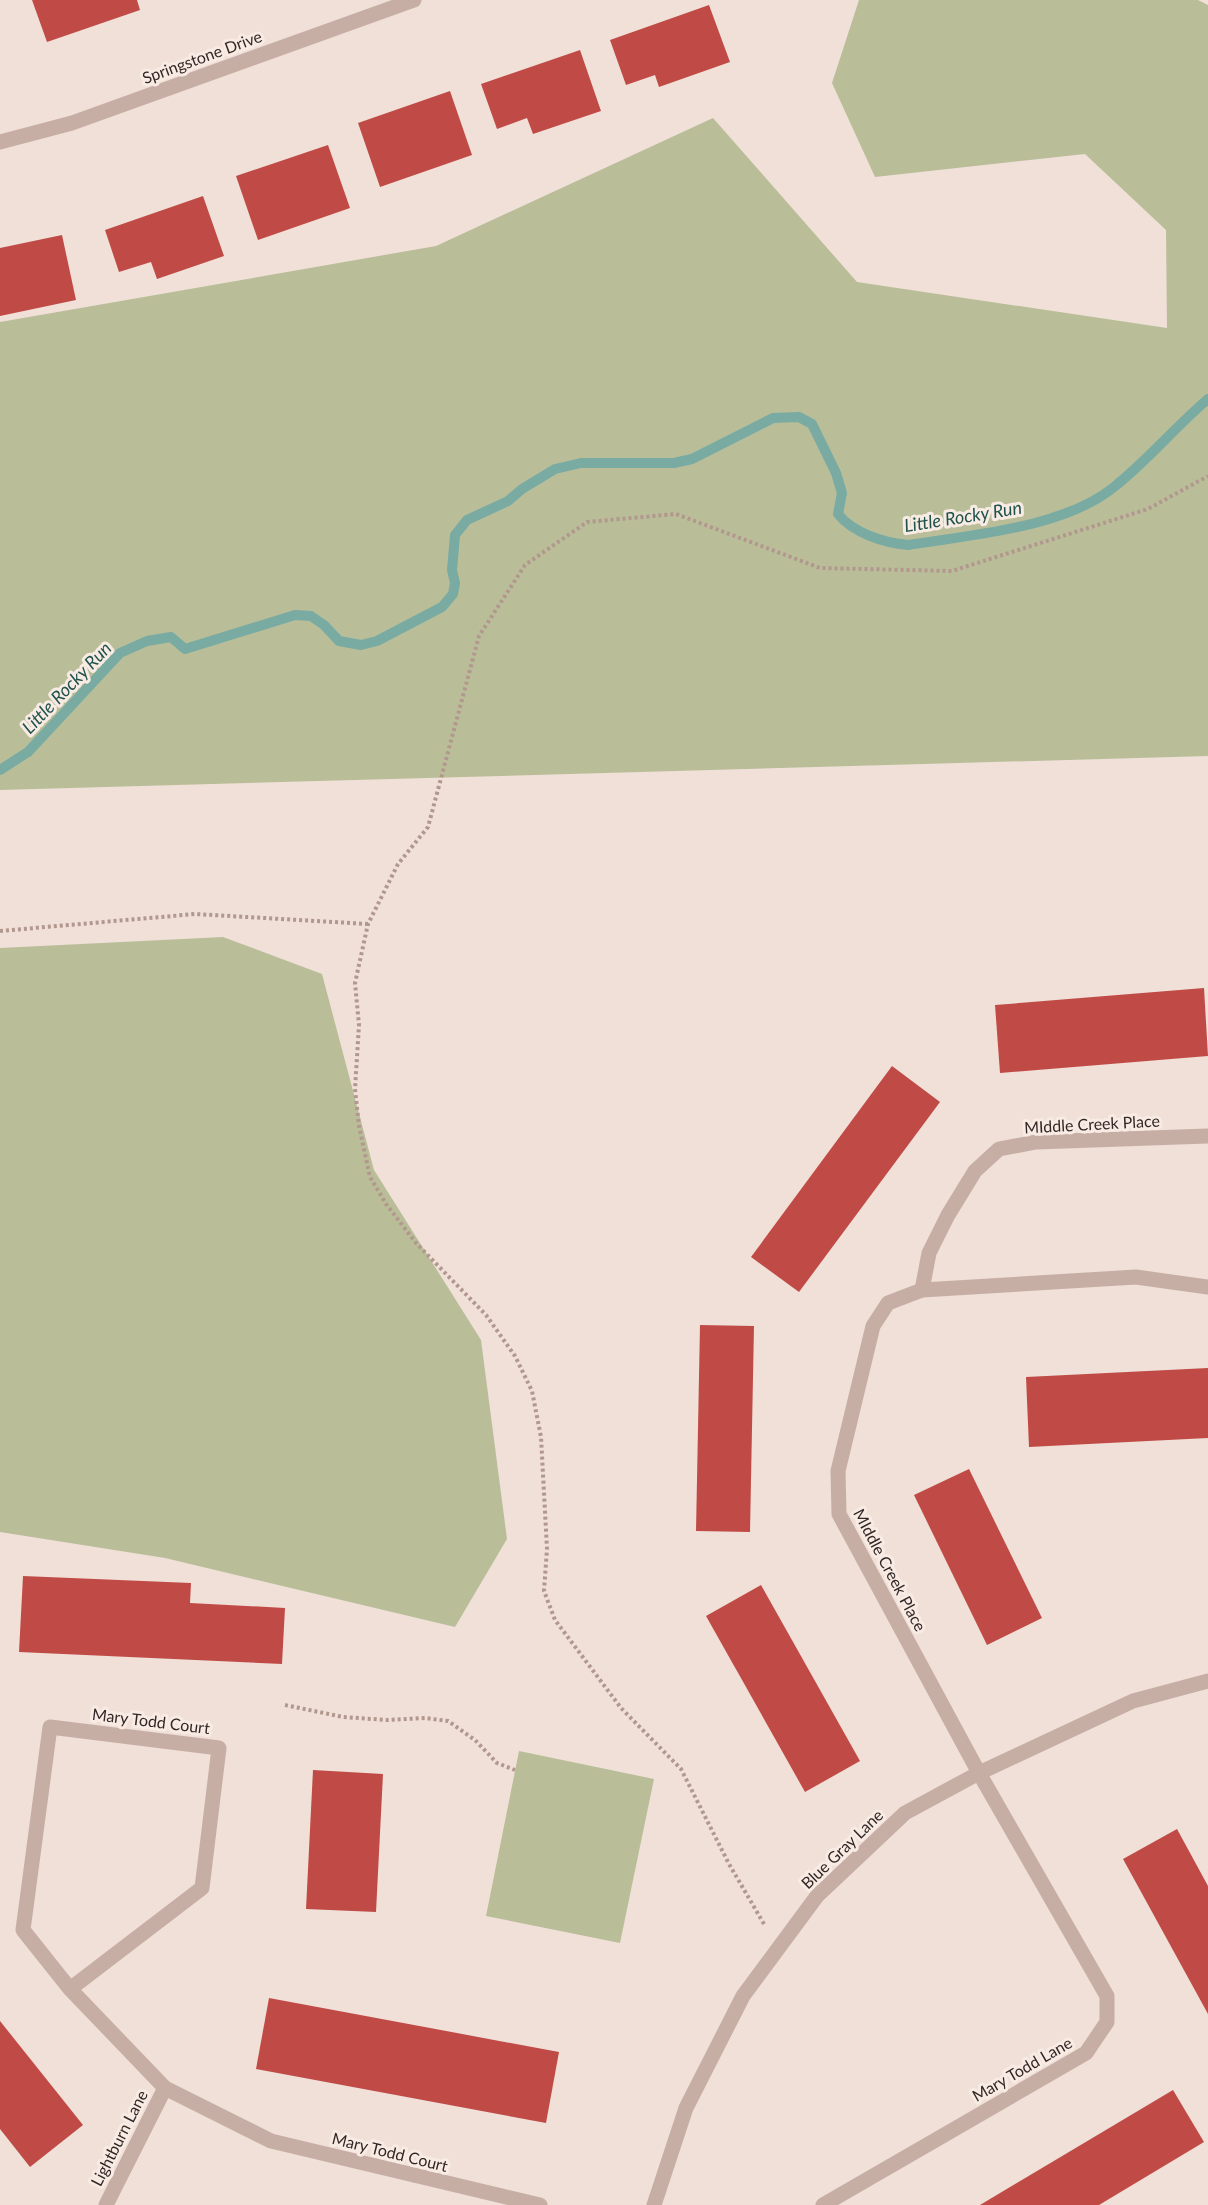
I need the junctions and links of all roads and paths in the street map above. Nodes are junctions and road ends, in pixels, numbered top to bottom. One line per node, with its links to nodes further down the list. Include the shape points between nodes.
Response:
1 (414, 0): 2 (street, Springstone Drive, via 72,123)
2 (0, 142)
3 (1208, 476): 4 (path, via 1148,509 952,571 820,568 676,514 587,522 525,566 479,636 428,827 398,864)
4 (368, 924): 5 (path, via 195,914); 13 (path, via 355,983 359,1025 355,1089 358,1126 370,1177 416,1243 486,1315 515,1356 532,1391 541,1437 547,1550 544,1591 555,1620 621,1708 681,1769 729,1864)
5 (0, 931)
6 (1208, 1136): 8 (street, MIddle Creek Place, via 1036,1142 999,1149 975,1171 948,1215 929,1253)
7 (1208, 1287): 8 (street, MIddle Creek Place, via 1136,1277)
8 (922, 1290): 12 (street, MIddle Creek Place, via 888,1303 873,1326 838,1471 838,1514)
9 (1208, 1681): 12 (street, Blue Gray Lane, via 1133,1701)
10 (285, 1705): 11 (path, via 343,1716 448,1721 475,1740 497,1763)
11 (515, 1770)
12 (979, 1773): 13 (street, Blue Gray Lane, via 905,1813 817,1896); 20 (street, Mary Todd Lane, via 1107,1996 1107,2022 1086,2053)
13 (778, 1948): 19 (street, Blue Gray Lane, via 743,1996 686,2108)
14 (70, 1989): 14 (street, Mary Todd Court, via 23,1930 50,1727 219,1748 202,1887); 15 (street, Mary Todd Court)
15 (165, 2088): 16 (street, Mary Todd Court, via 271,2141); 17 (street, Lightburn Lane)
16 (524, 2204): 18 (street, Mary Todd Court)
17 (106, 2205)
18 (540, 2205)
19 (654, 2205)
20 (823, 2205)

